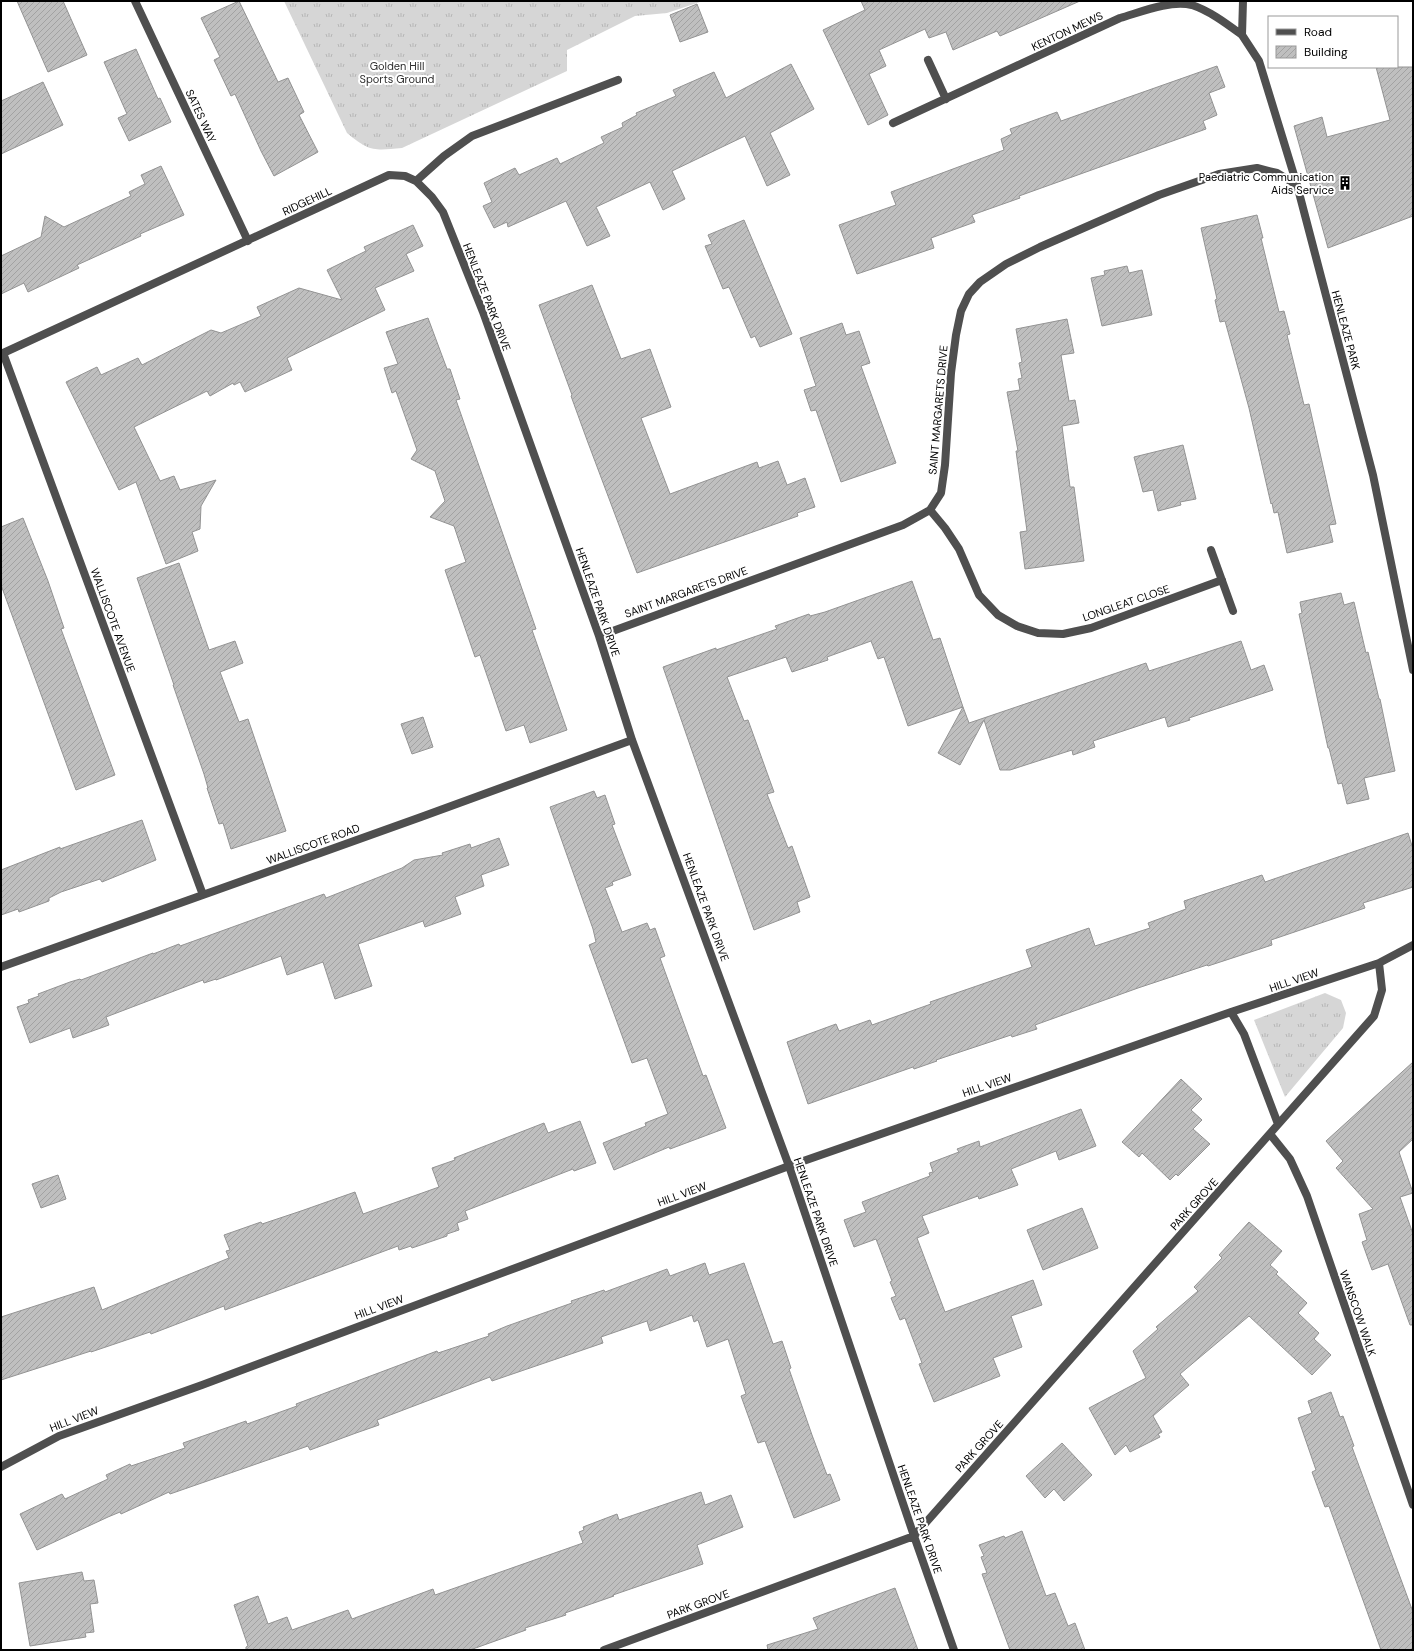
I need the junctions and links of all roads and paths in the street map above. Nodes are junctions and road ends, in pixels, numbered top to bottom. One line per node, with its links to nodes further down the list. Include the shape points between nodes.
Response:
1 (135, 1): 10 (street, SATES WAY)
2 (1243, 1): 3 (street)
3 (1242, 35): 6 (street, KENTON MEWS, via 1219,18 1191,5 1172,4 1155,7 1120,18); 9 (street, HENLEAZE PARK, via 1259,61)
4 (928, 60): 6 (street)
5 (618, 80): 8 (street, via 472,136 444,156)
6 (946, 99): 7 (street, KENTON MEWS)
7 (893, 123)
8 (416, 182): 10 (street, RIDGEHILL, via 405,176 389,176); 16 (street, HENLEAZE PARK DRIVE, via 443,212 483,312)
9 (1297, 185): 12 (street, SAINT MARGARETS DRIVE, via 1277,173 1257,168 1219,174 1159,195 1040,247 1006,264 980,282 969,294 961,310 951,373 941,493); 17 (street, HENLEAZE PARK, via 1373,475)
10 (248, 241): 11 (street, RIDGEHILL)
11 (2, 354): 19 (street, WALLISCOTE AVENUE)
12 (930, 510): 14 (street, LONGLEAT CLOSE, via 959,549 984,600 998,615 1017,626 1038,632 1063,634 1091,628); 16 (street, SAINT MARGARETS DRIVE, via 903,525)
13 (1211, 550): 14 (street)
14 (1222, 580): 15 (street)
15 (1233, 611)
16 (599, 636): 18 (street, HENLEAZE PARK DRIVE)
17 (1413, 670)
18 (632, 740): 19 (street, WALLISCOTE ROAD); 26 (street, HENLEAZE PARK DRIVE)
19 (203, 895): 22 (street, WALLISCOTE ROAD)
20 (1413, 945): 21 (street)
21 (1379, 963): 23 (street, HILL VIEW); 24 (street, PARK GROVE, via 1382,990 1374,1016)
22 (1, 967)
23 (1231, 1012): 24 (street, via 1244,1034); 26 (street, HILL VIEW)
24 (1278, 1124): 25 (street, PARK GROVE)
25 (1270, 1134): 28 (street, WANSCOW WALK, via 1290,1159 1307,1196); 29 (street, PARK GROVE)
26 (789, 1166): 27 (street, HILL VIEW, via 59,1436); 29 (street, HENLEAZE PARK DRIVE)
27 (1, 1467)
28 (1413, 1505)
29 (914, 1536): 30 (street, PARK GROVE); 31 (street, HENLEAZE PARK DRIVE)
30 (604, 1650)
31 (954, 1650)

